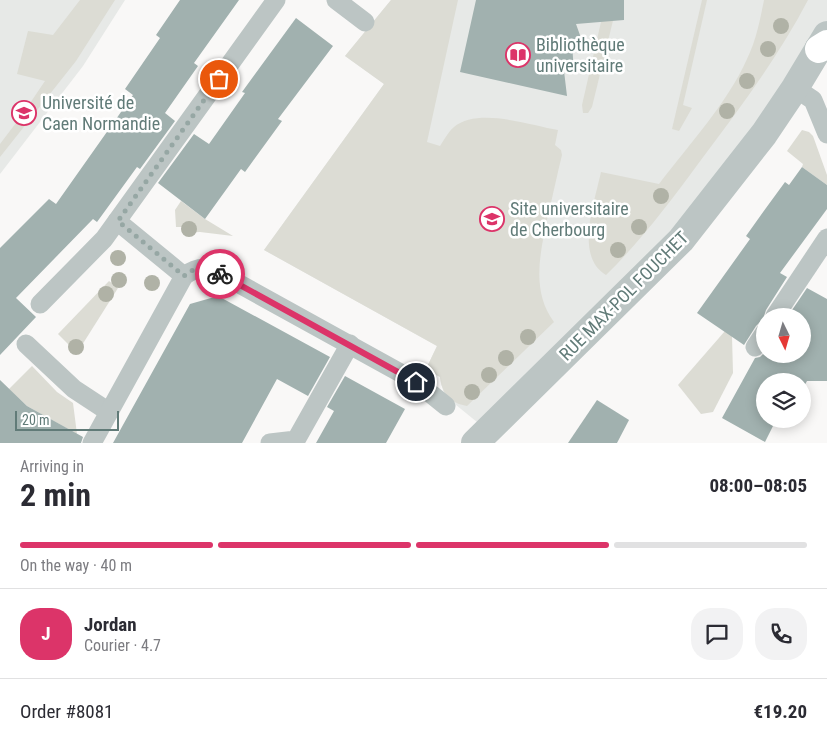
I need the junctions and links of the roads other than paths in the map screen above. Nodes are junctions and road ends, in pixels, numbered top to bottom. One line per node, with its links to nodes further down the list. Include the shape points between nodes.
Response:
1 (276, 0): 7 (lane)
2 (336, 0): 3 (lane)
3 (365, 22)
4 (824, 43): 5 (street, RUE MAX-POL FOUCHET)
5 (795, 88): 6 (lane, via 813,100); 18 (street, RUE MAX-POL FOUCHET, via 764,134 681,240)
6 (827, 134)
7 (118, 221): 9 (lane); 10 (lane)
8 (827, 238): 11 (lane)
9 (184, 276): 13 (lane, via 193,270 214,270); 15 (lane)
10 (40, 304)
11 (780, 308)
12 (26, 344): 15 (lane, via 74,389)
13 (350, 344): 14 (lane, via 415,381); 17 (lane, via 296,440)
14 (446, 406)
15 (109, 412): 16 (lane)
16 (92, 443)
17 (270, 443)
18 (475, 443)

